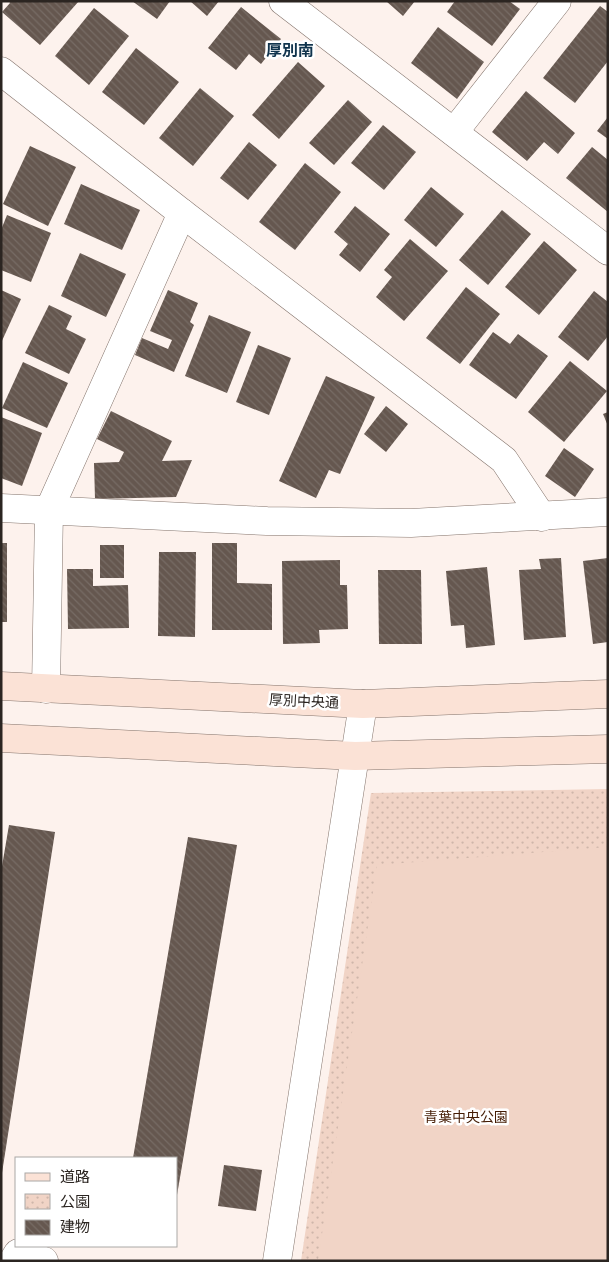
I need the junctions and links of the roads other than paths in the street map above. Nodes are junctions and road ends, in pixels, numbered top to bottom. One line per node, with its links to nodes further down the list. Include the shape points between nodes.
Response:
1 (284, 1): 3 (street)
2 (557, 1): 5 (street)
3 (314, 11): 5 (street)
4 (4, 83): 6 (street)
5 (454, 132): 7 (street)
6 (182, 212): 9 (street); 11 (street, via 504,460)
7 (608, 251)
8 (1, 508): 9 (street)
9 (49, 510): 11 (street, via 267,521 401,523); 13 (street)
10 (608, 512): 11 (street)
11 (542, 517)
12 (1, 686): 13 (main road, 厚別中央通)
13 (46, 688): 15 (main road, 厚別中央通)
14 (608, 694): 15 (main road, 厚別中央通)
15 (363, 704): 18 (street)
16 (1, 738): 18 (main road)
17 (608, 749): 18 (main road)
18 (355, 756): 21 (street)
19 (13, 1261): 20 (street, via 18,1253)
20 (44, 1261)
21 (276, 1261)

